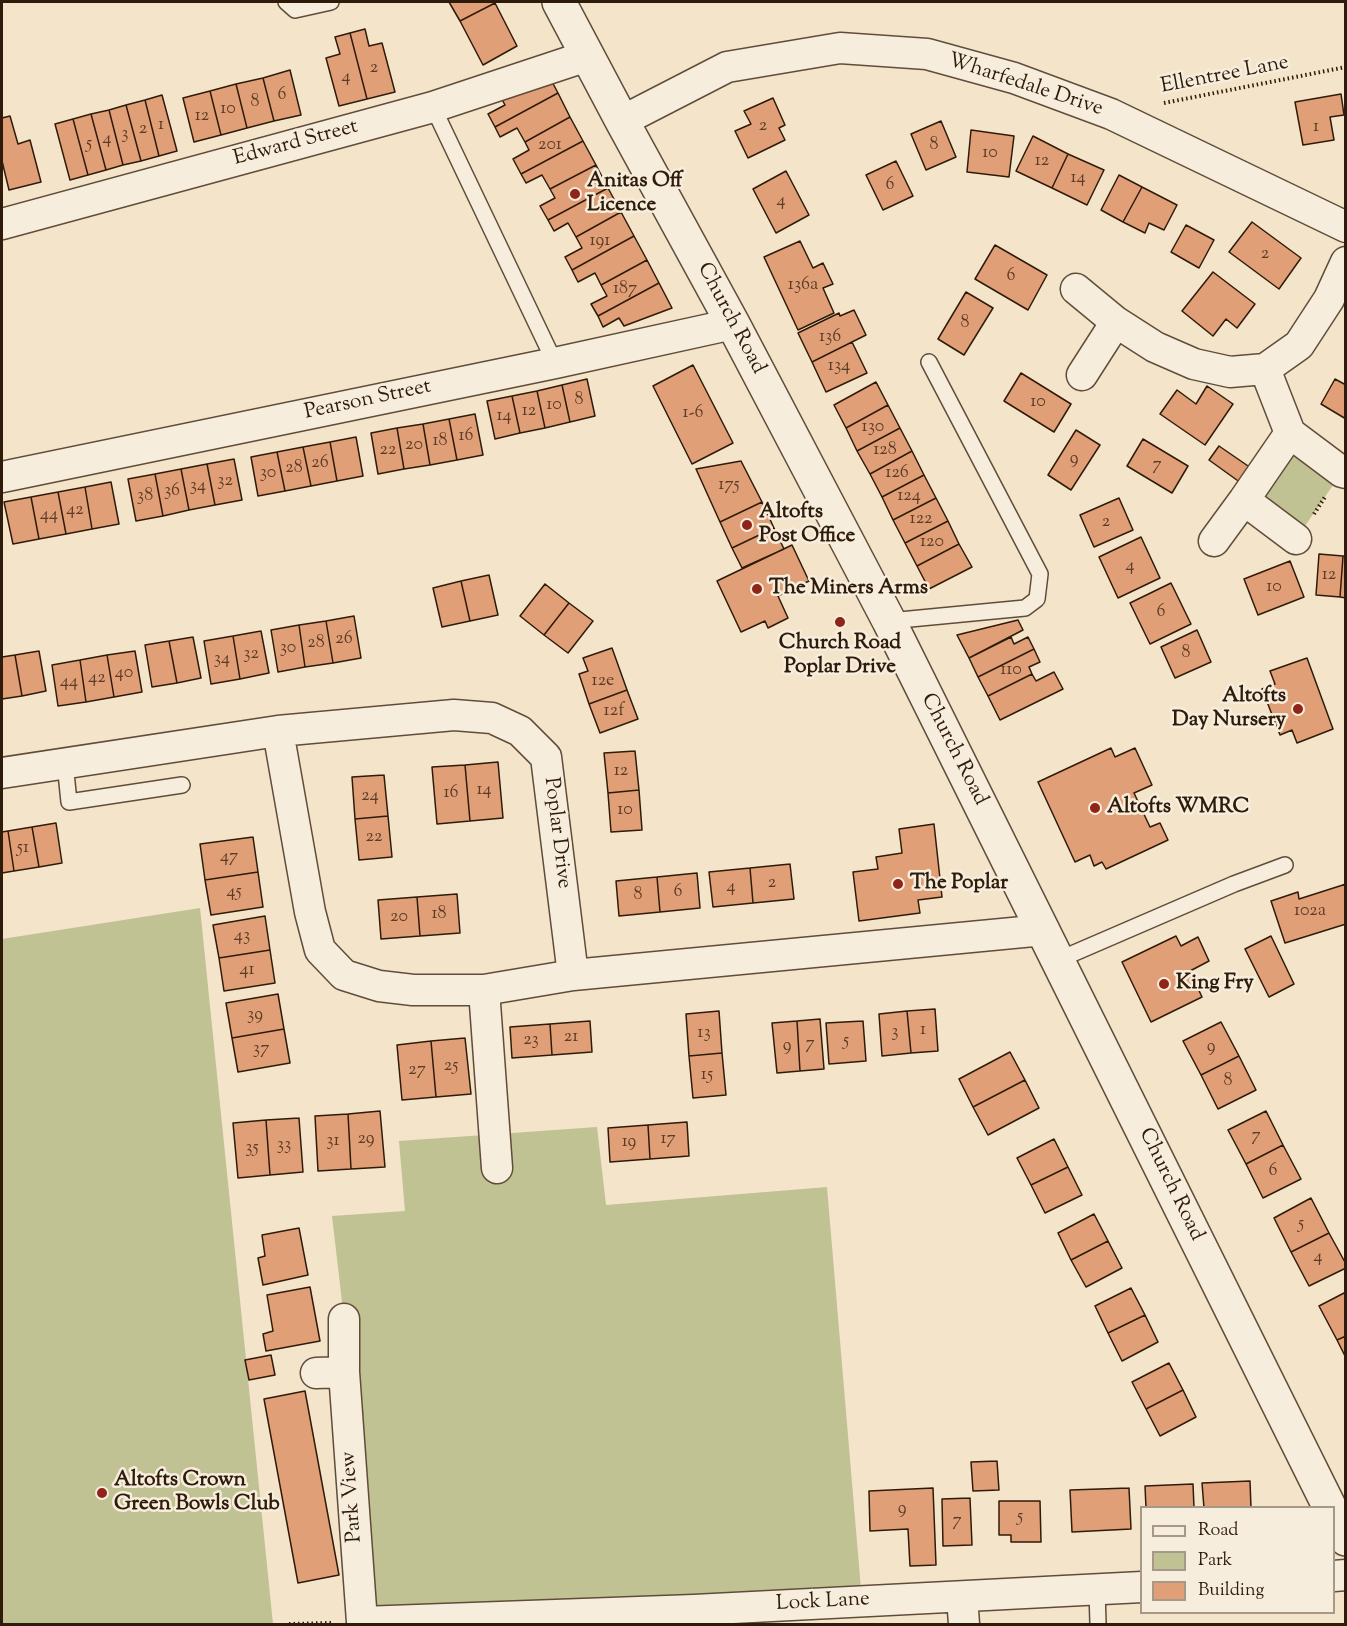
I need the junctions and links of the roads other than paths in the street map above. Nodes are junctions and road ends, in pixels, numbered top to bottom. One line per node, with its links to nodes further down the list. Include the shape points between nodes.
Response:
1 (286, 2): 2 (lane, via 295,10)
2 (331, 2)
3 (559, 2): 4 (street, Church Road)
4 (588, 56): 5 (street, Edward Street); 6 (street, Church Road)
5 (433, 107): 7 (street, Edward Street); 14 (lane)
6 (622, 121): 8 (street, Wharfedale Drive, via 727,67 840,48 927,54 1014,78 1111,114); 12 (street, Church Road)
7 (2, 224)
8 (1346, 227)
9 (1346, 262): 15 (street, via 1329,299 1299,345)
10 (1076, 290): 11 (street)
11 (1116, 322): 15 (street, via 1155,347 1194,364 1230,372); 16 (street)
12 (733, 324): 14 (street, Pearson Street); 23 (street, Church Road)
13 (929, 362): 23 (lane, via 1040,574 1037,599 1024,608)
14 (555, 363): 19 (street, Pearson Street)
15 (1264, 369): 17 (street)
16 (1082, 375)
17 (1290, 433): 18 (street); 20 (street)
18 (1344, 472)
19 (2, 477)
20 (1244, 500): 21 (street); 22 (street)
21 (1296, 539)
22 (1214, 541)
23 (889, 621): 29 (street, Church Road)
24 (278, 731): 25 (street, Poplar Drive); 31 (street, Poplar Drive, via 454,715 492,718 520,731 546,758); 32 (street, via 320,950 344,975 379,986)
25 (64, 763): 26 (street, Poplar Drive); 27 (lane, via 69,802)
26 (2, 773)
27 (182, 785)
28 (1286, 865): 30 (lane)
29 (1044, 930): 30 (street, Church Road); 31 (street)
30 (1058, 960): 35 (street, Church Road)
31 (573, 975): 32 (street)
32 (484, 990): 33 (street)
33 (497, 1168)
34 (344, 1319): 42 (street, Park View, via 330,1373)
35 (1329, 1506)
36 (1335, 1516): 37 (street)
37 (1346, 1539)
38 (1140, 1587): 39 (street, Lock Lane)
39 (1097, 1589): 40 (street, Lock Lane); 43 (lane)
40 (963, 1611): 41 (street, Lock Lane)
41 (694, 1617): 42 (street, Lock Lane)
42 (362, 1622)
43 (1098, 1624)

